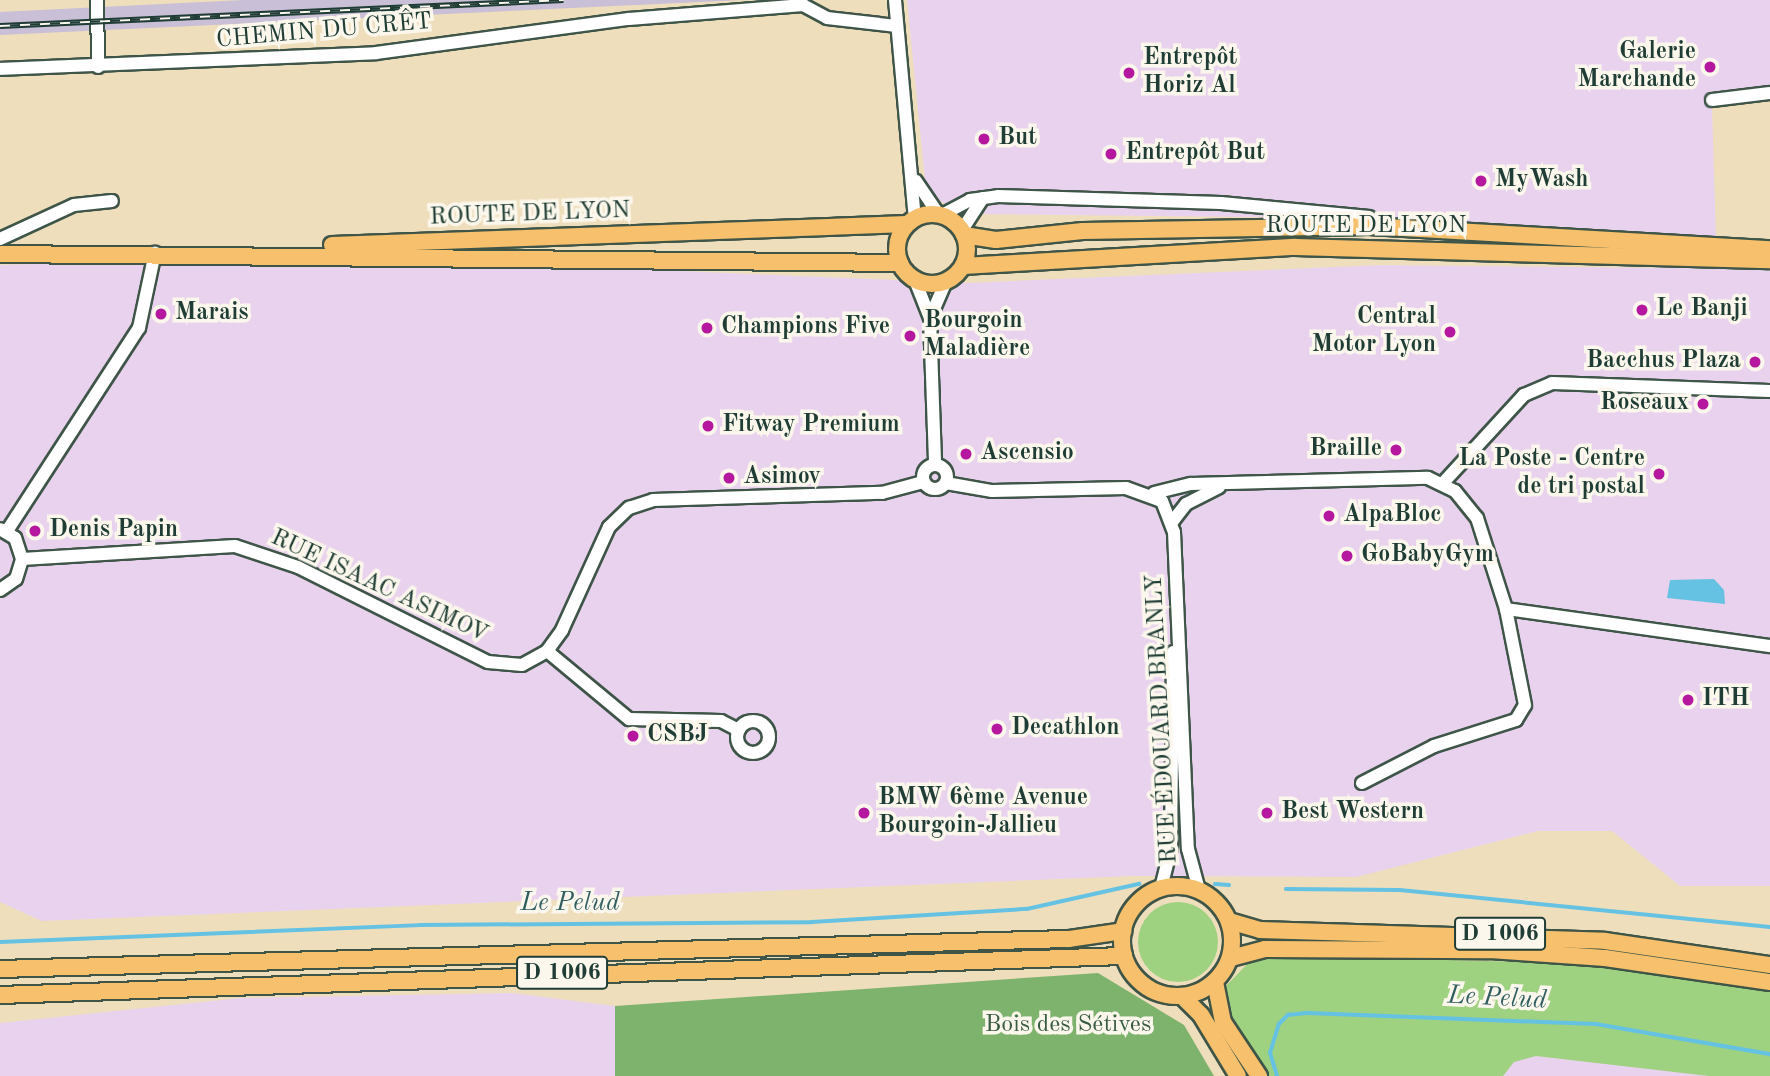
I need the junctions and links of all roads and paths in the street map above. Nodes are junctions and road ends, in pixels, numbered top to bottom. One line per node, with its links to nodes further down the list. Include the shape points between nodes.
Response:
1 (97, 0): 4 (street)
2 (895, 0): 3 (street)
3 (897, 26): 4 (street, CHEMIN DU CRÊT, via 827,18 803,5 629,19 376,53); 8 (street)
4 (98, 67): 5 (street, CHEMIN DU CRÊT)
5 (0, 69)
6 (1770, 93): 7 (street)
7 (1713, 100)
8 (916, 180): 11 (street); 13 (street)
9 (983, 198): 11 (street); 12 (street, via 1220,203); 14 (street)
10 (112, 201): 15 (street, via 74,205)
11 (940, 215): 13 (main road); 14 (main road)
12 (1369, 218)
13 (911, 221): 17 (main road, ROUTE DE LYON); 20 (main road, via 898,242)
14 (963, 233): 16 (main road, ROUTE DE LYON, via 996,240 1083,231 1369,226); 21 (main road)
15 (0, 239)
16 (1770, 249)
17 (155, 253): 18 (main road, ROUTE DE LYON); 20 (main road, ROUTE DE LYON); 33 (street, via 139,328)
18 (0, 254)
19 (1770, 260): 21 (main road, ROUTE DE LYON, via 1295,247)
20 (900, 263): 22 (main road)
21 (963, 266): 23 (main road)
22 (915, 280): 23 (main road); 24 (street)
23 (946, 281): 24 (street)
24 (930, 318): 26 (street)
25 (1770, 391): 30 (street, via 1552,383 1524,395)
26 (935, 464): 27 (street, via 924,470); 29 (street, via 945,469)
27 (923, 482): 29 (street, via 936,489); 39 (street, via 882,493 653,500 629,508 609,527 572,616)
28 (1229, 482): 30 (street, via 1408,476); 31 (street); 32 (street, via 1186,504)
29 (946, 483): 31 (street, via 971,490)
30 (1443, 483): 37 (street, via 1477,518)
31 (1154, 493): 32 (street, RUE ÉDOUARD BRANLY)
32 (1172, 522): 34 (street, RUE ÉDOUARD BRANLY)
33 (3, 530): 35 (street)
34 (1175, 543): 42 (street, RUE ÉDOUARD BRANLY, via 1171,848 1169,875); 43 (street, RUE ÉDOUARD BRANLY, via 1188,849)
35 (22, 559): 36 (street, via 16,579); 39 (street, RUE ISAAC ASIMOV, via 235,546 298,567 488,662 522,665)
36 (0, 590)
37 (1506, 609): 38 (street); 41 (street, via 1524,705 1516,720 1434,746)
38 (1770, 646)
39 (547, 651): 40 (street, via 629,719 721,721)
40 (739, 730)
41 (1362, 783)
42 (1161, 888): 43 (main road); 45 (main road, via 1132,909)
43 (1199, 890): 44 (main road)
44 (1229, 921): 47 (main road); 48 (main road, D 1006, via 1282,931 1605,941)
45 (1123, 931): 46 (main road); 49 (main road, D 1006, via 1069,940)
46 (1124, 956): 52 (main road, D 1006); 53 (main road, via 1152,991)
47 (1231, 958): 50 (main road); 51 (main road, D 1006, via 1265,949 1490,950 1605,958)
48 (1770, 965)
49 (0, 969)
50 (1215, 982): 53 (main road); 55 (main road, via 1223,1022)
51 (1770, 982)
52 (0, 995)
53 (1182, 997): 54 (main road, via 1202,1015)
54 (1238, 1076)
55 (1259, 1076)

